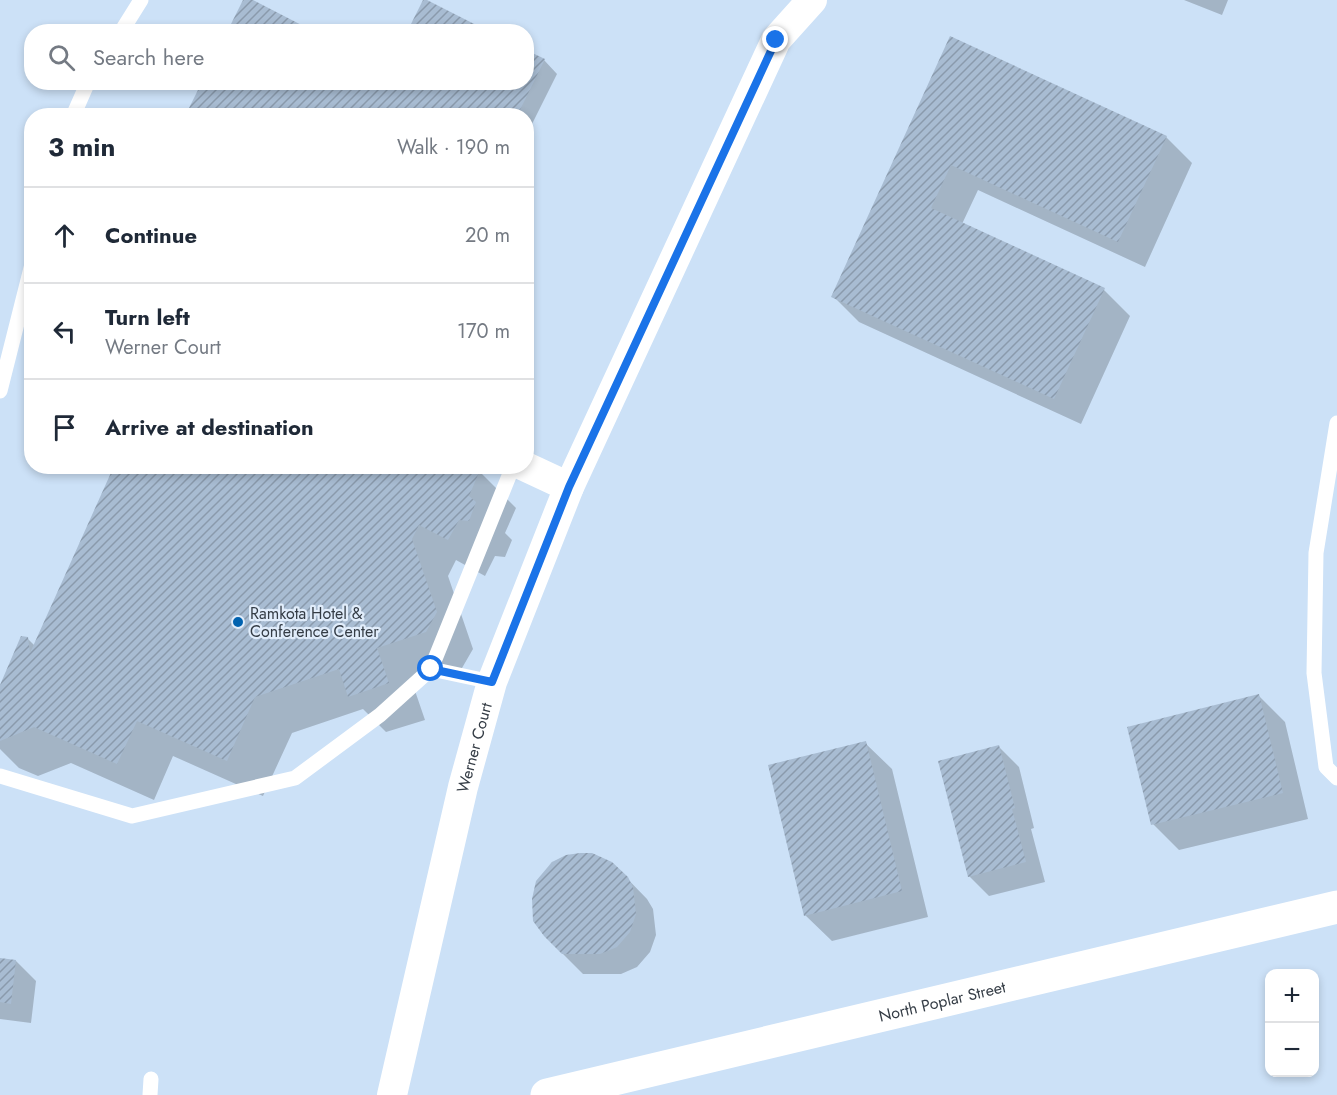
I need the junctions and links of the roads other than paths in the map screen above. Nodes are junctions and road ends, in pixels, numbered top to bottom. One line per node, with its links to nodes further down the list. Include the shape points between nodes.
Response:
1 (141, 0): 3 (lane)
2 (812, 0): 11 (street, Werner Court, via 776,40)
3 (126, 24)
4 (84, 90): 5 (lane)
5 (77, 108)
6 (24, 296): 7 (lane)
7 (0, 391)
8 (1337, 423): 15 (lane, via 1316,553 1314,673 1326,767)
9 (534, 471): 11 (street)
10 (510, 474): 12 (lane)
11 (569, 487): 13 (street, Werner Court)
12 (431, 669): 13 (lane); 14 (lane, via 380,715 295,778 132,816)
13 (492, 682): 20 (street, Werner Court, via 463,787)
14 (0, 776)
15 (1337, 778)
16 (1337, 906): 18 (main road, North Poplar Street)
17 (152, 1079): 19 (lane)
18 (555, 1094)
19 (150, 1095)
20 (392, 1095)

